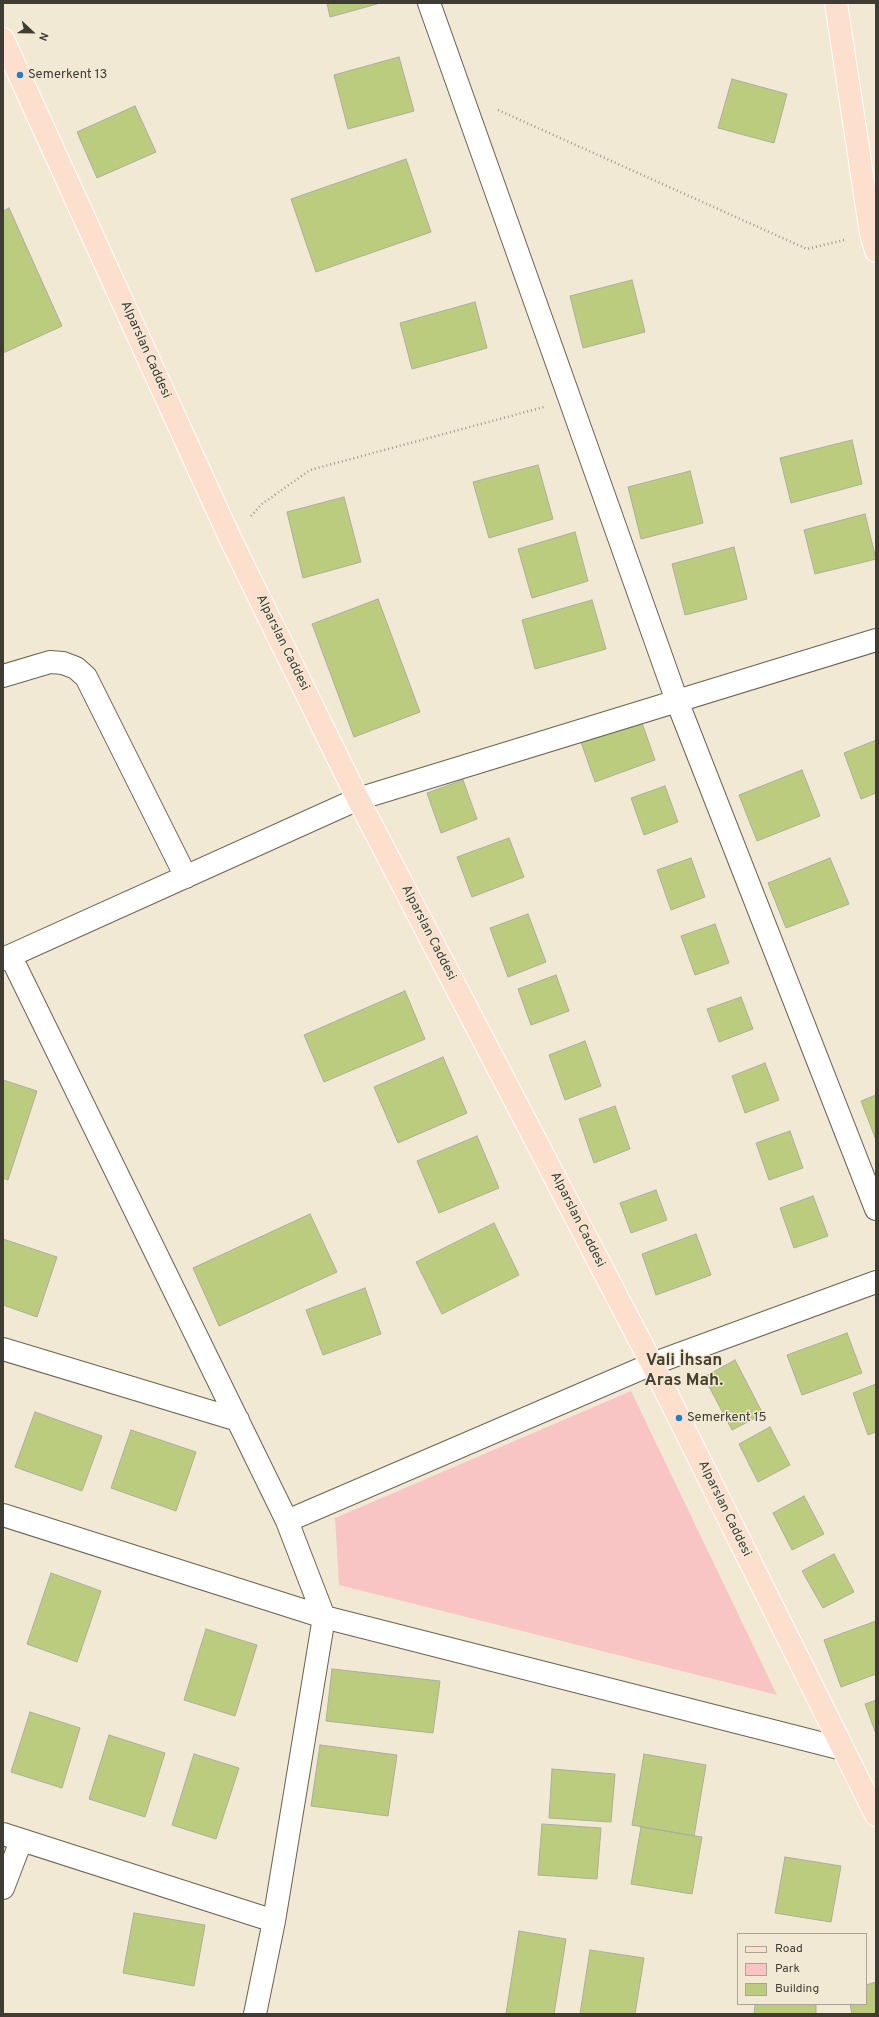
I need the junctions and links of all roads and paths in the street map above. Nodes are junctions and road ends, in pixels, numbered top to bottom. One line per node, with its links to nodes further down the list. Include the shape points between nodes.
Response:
1 (428, 3): 4 (street)
2 (836, 3): 5 (main road)
3 (3, 39): 7 (main road, Alparslan Caddesi)
4 (459, 93): 5 (path, via 807,249); 6 (street)
5 (874, 240)
6 (569, 400): 7 (path, via 310,470 262,504); 10 (street)
7 (230, 538): 11 (main road, Alparslan Caddesi)
8 (876, 640): 10 (street)
9 (3, 676): 12 (street, via 50,662 63,662 76,668 86,677)
10 (677, 701): 11 (street); 14 (street)
11 (358, 799): 12 (street); 17 (main road, Alparslan Caddesi)
12 (186, 877): 13 (street)
13 (7, 958): 18 (street)
14 (876, 1209)
15 (876, 1282): 17 (street)
16 (3, 1349): 18 (street)
17 (652, 1364): 20 (street); 22 (main road, Alparslan Caddesi)
18 (238, 1420): 20 (street)
19 (3, 1515): 21 (street)
20 (287, 1521): 21 (street)
21 (324, 1617): 22 (street); 26 (street)
22 (843, 1749): 23 (main road, Alparslan Caddesi)
23 (876, 1815)
24 (12, 1838): 25 (street); 26 (street)
25 (3, 1888)
26 (274, 1921): 27 (street)
27 (255, 2014)

